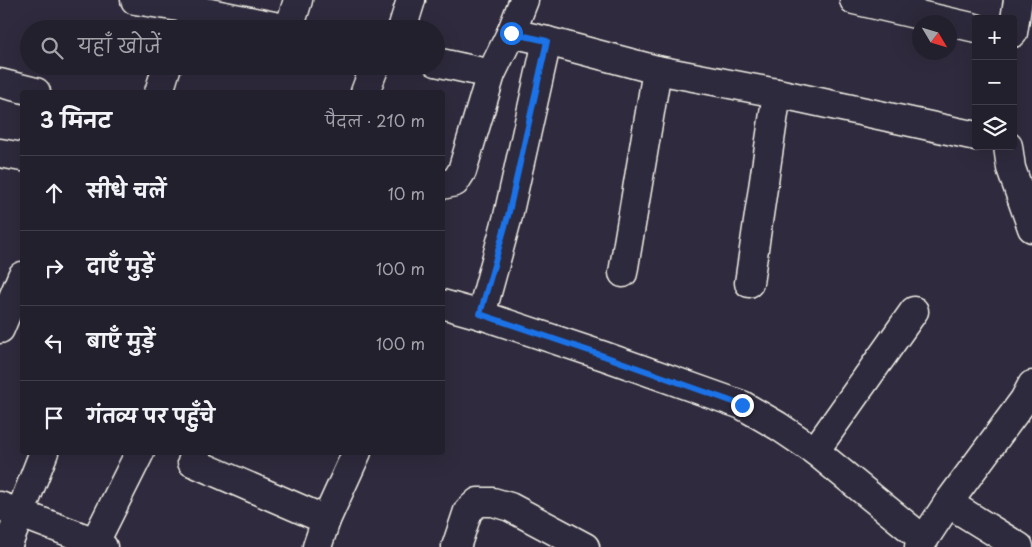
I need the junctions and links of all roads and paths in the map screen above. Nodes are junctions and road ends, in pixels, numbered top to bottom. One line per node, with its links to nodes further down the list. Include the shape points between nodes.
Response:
1 (135, 0): 8 (street)
2 (298, 0): 11 (street)
3 (411, 0): 12 (street)
4 (524, 0): 14 (street)
5 (854, 0): 7 (street)
6 (1018, 0): 9 (street)
7 (896, 4): 13 (street)
8 (184, 12): 10 (street)
9 (1016, 15)
10 (233, 20)
11 (292, 20)
12 (405, 20)
13 (972, 27)
14 (511, 33): 15 (street); 18 (street)
15 (547, 41): 17 (street); 38 (street, via 508,216)
16 (445, 64): 18 (street)
17 (657, 70): 25 (street); 33 (street)
18 (491, 74): 30 (street, via 462,171 455,182)
19 (164, 75): 23 (street)
20 (372, 75): 24 (street)
21 (0, 83): 22 (street)
22 (28, 90)
23 (159, 90)
24 (366, 90)
25 (777, 93): 26 (street); 35 (street)
26 (972, 135)
27 (1009, 150): 31 (street, via 1011,168)
28 (0, 154): 29 (street)
29 (20, 157)
30 (445, 184)
31 (1026, 192): 32 (street)
32 (1032, 228)
33 (623, 273)
34 (20, 281): 39 (street)
35 (749, 282)
36 (445, 305): 38 (street)
37 (914, 311): 41 (street)
38 (480, 314): 41 (street, via 742,405)
39 (0, 329)
40 (1029, 397): 46 (street)
41 (815, 451): 49 (street)
42 (42, 455): 47 (street)
43 (139, 455): 50 (street)
44 (356, 455): 48 (street)
45 (192, 462): 48 (street)
46 (948, 503): 49 (street); 55 (street)
47 (10, 511): 50 (street); 51 (street)
48 (326, 520): 52 (street)
49 (921, 543)
50 (99, 545)
51 (8, 547)
52 (317, 547)
53 (456, 547): 54 (street, via 468,511 478,502 494,502 510,507)
54 (585, 547)
55 (1019, 547)

